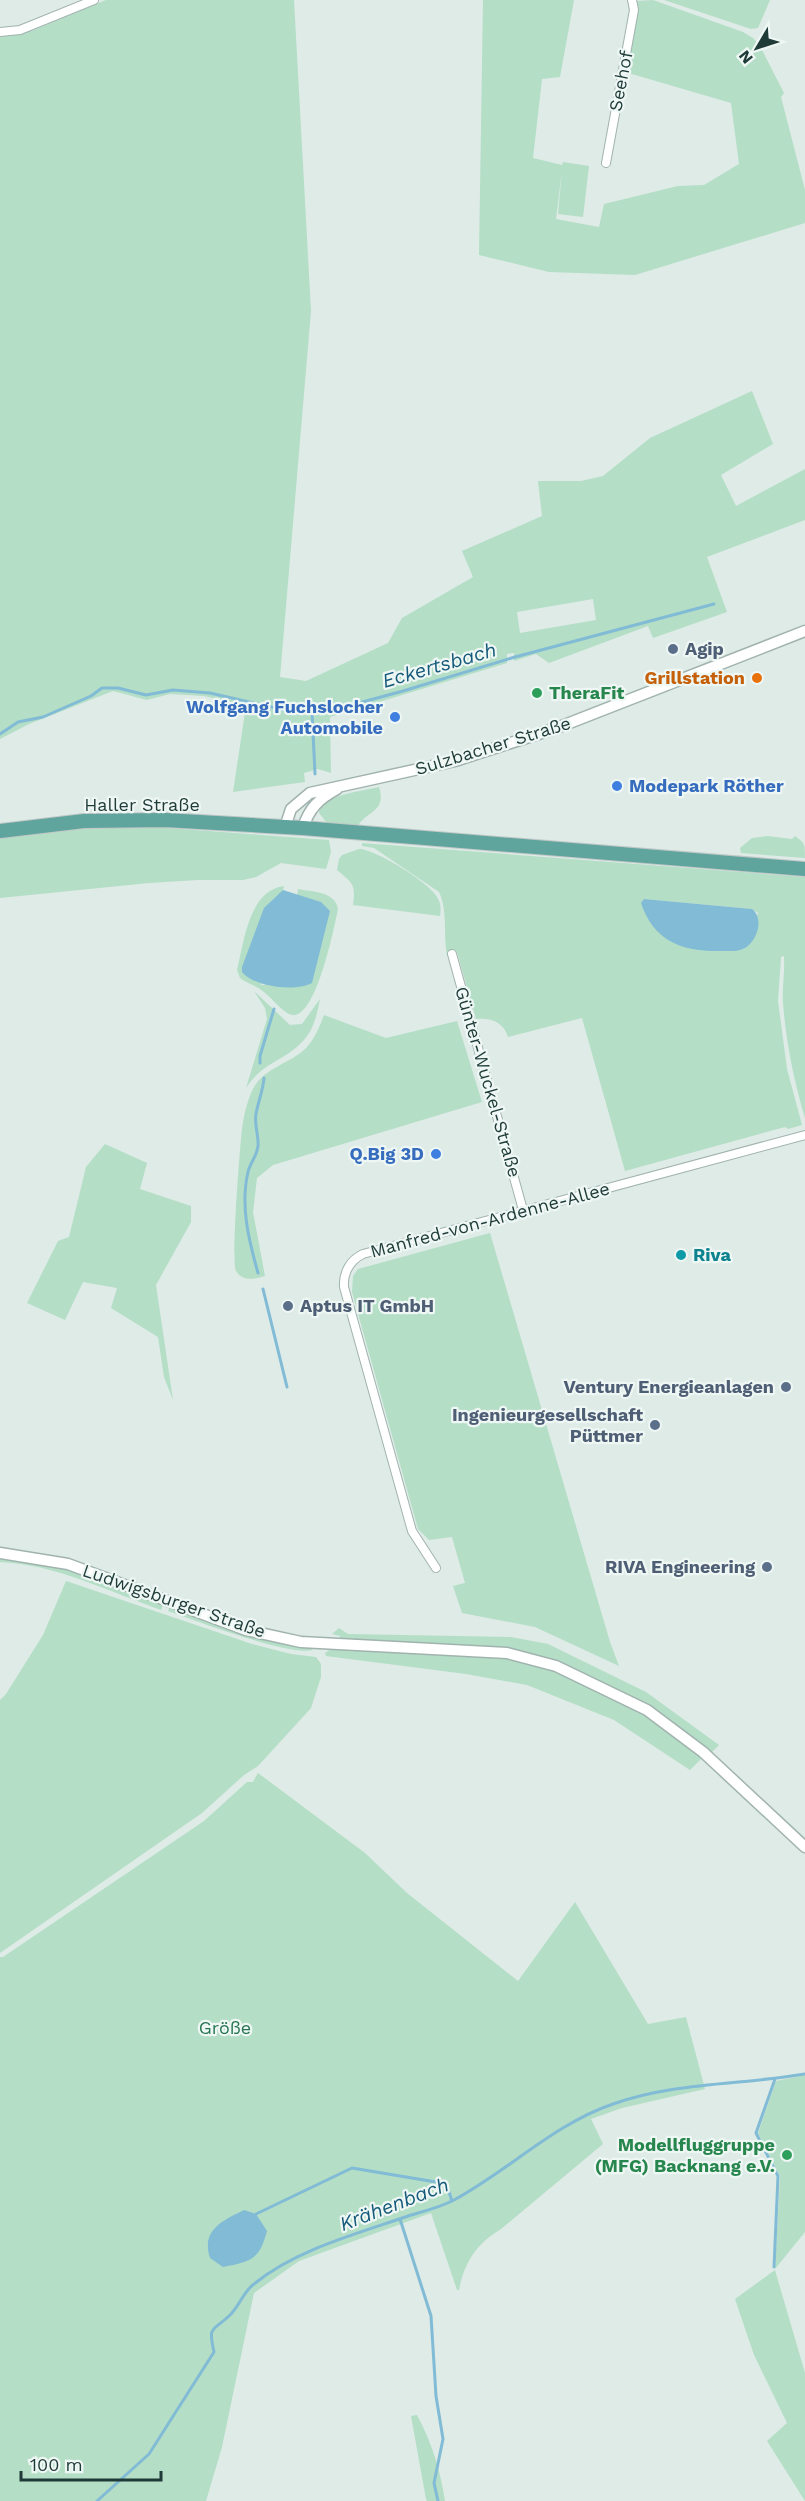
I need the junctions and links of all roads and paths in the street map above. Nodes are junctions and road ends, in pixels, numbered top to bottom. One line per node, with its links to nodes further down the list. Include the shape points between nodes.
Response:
1 (94, 0): 3 (street, via 20,30)
2 (632, 0): 4 (street, Seehof, via 634,10)
3 (0, 32)
4 (606, 163)
5 (805, 630): 6 (street, Sulzbacher Straße, via 554,729 455,760)
6 (345, 784): 7 (street, Sulzbacher Straße, via 303,796 291,809); 8 (street, via 316,803)
7 (285, 827): 8 (main road, Haller Straße); 9 (main road, Haller Straße, via 111,820)
8 (303, 828): 10 (main road, Haller Straße)
9 (0, 831)
10 (805, 869)
11 (452, 954): 13 (street, Günter-Wuckel-Straße)
12 (805, 1135): 13 (street, Manfred-von-Ardenne-Allee)
13 (523, 1210): 15 (street, Manfred-von-Ardenne-Allee, via 363,1254 351,1263 345,1276 344,1287 412,1531)
14 (0, 1553): 16 (street, Ludwigsburger Straße, via 68,1564 246,1630 301,1642 507,1653 556,1666 647,1710 704,1752)
15 (436, 1568)
16 (805, 1847)

